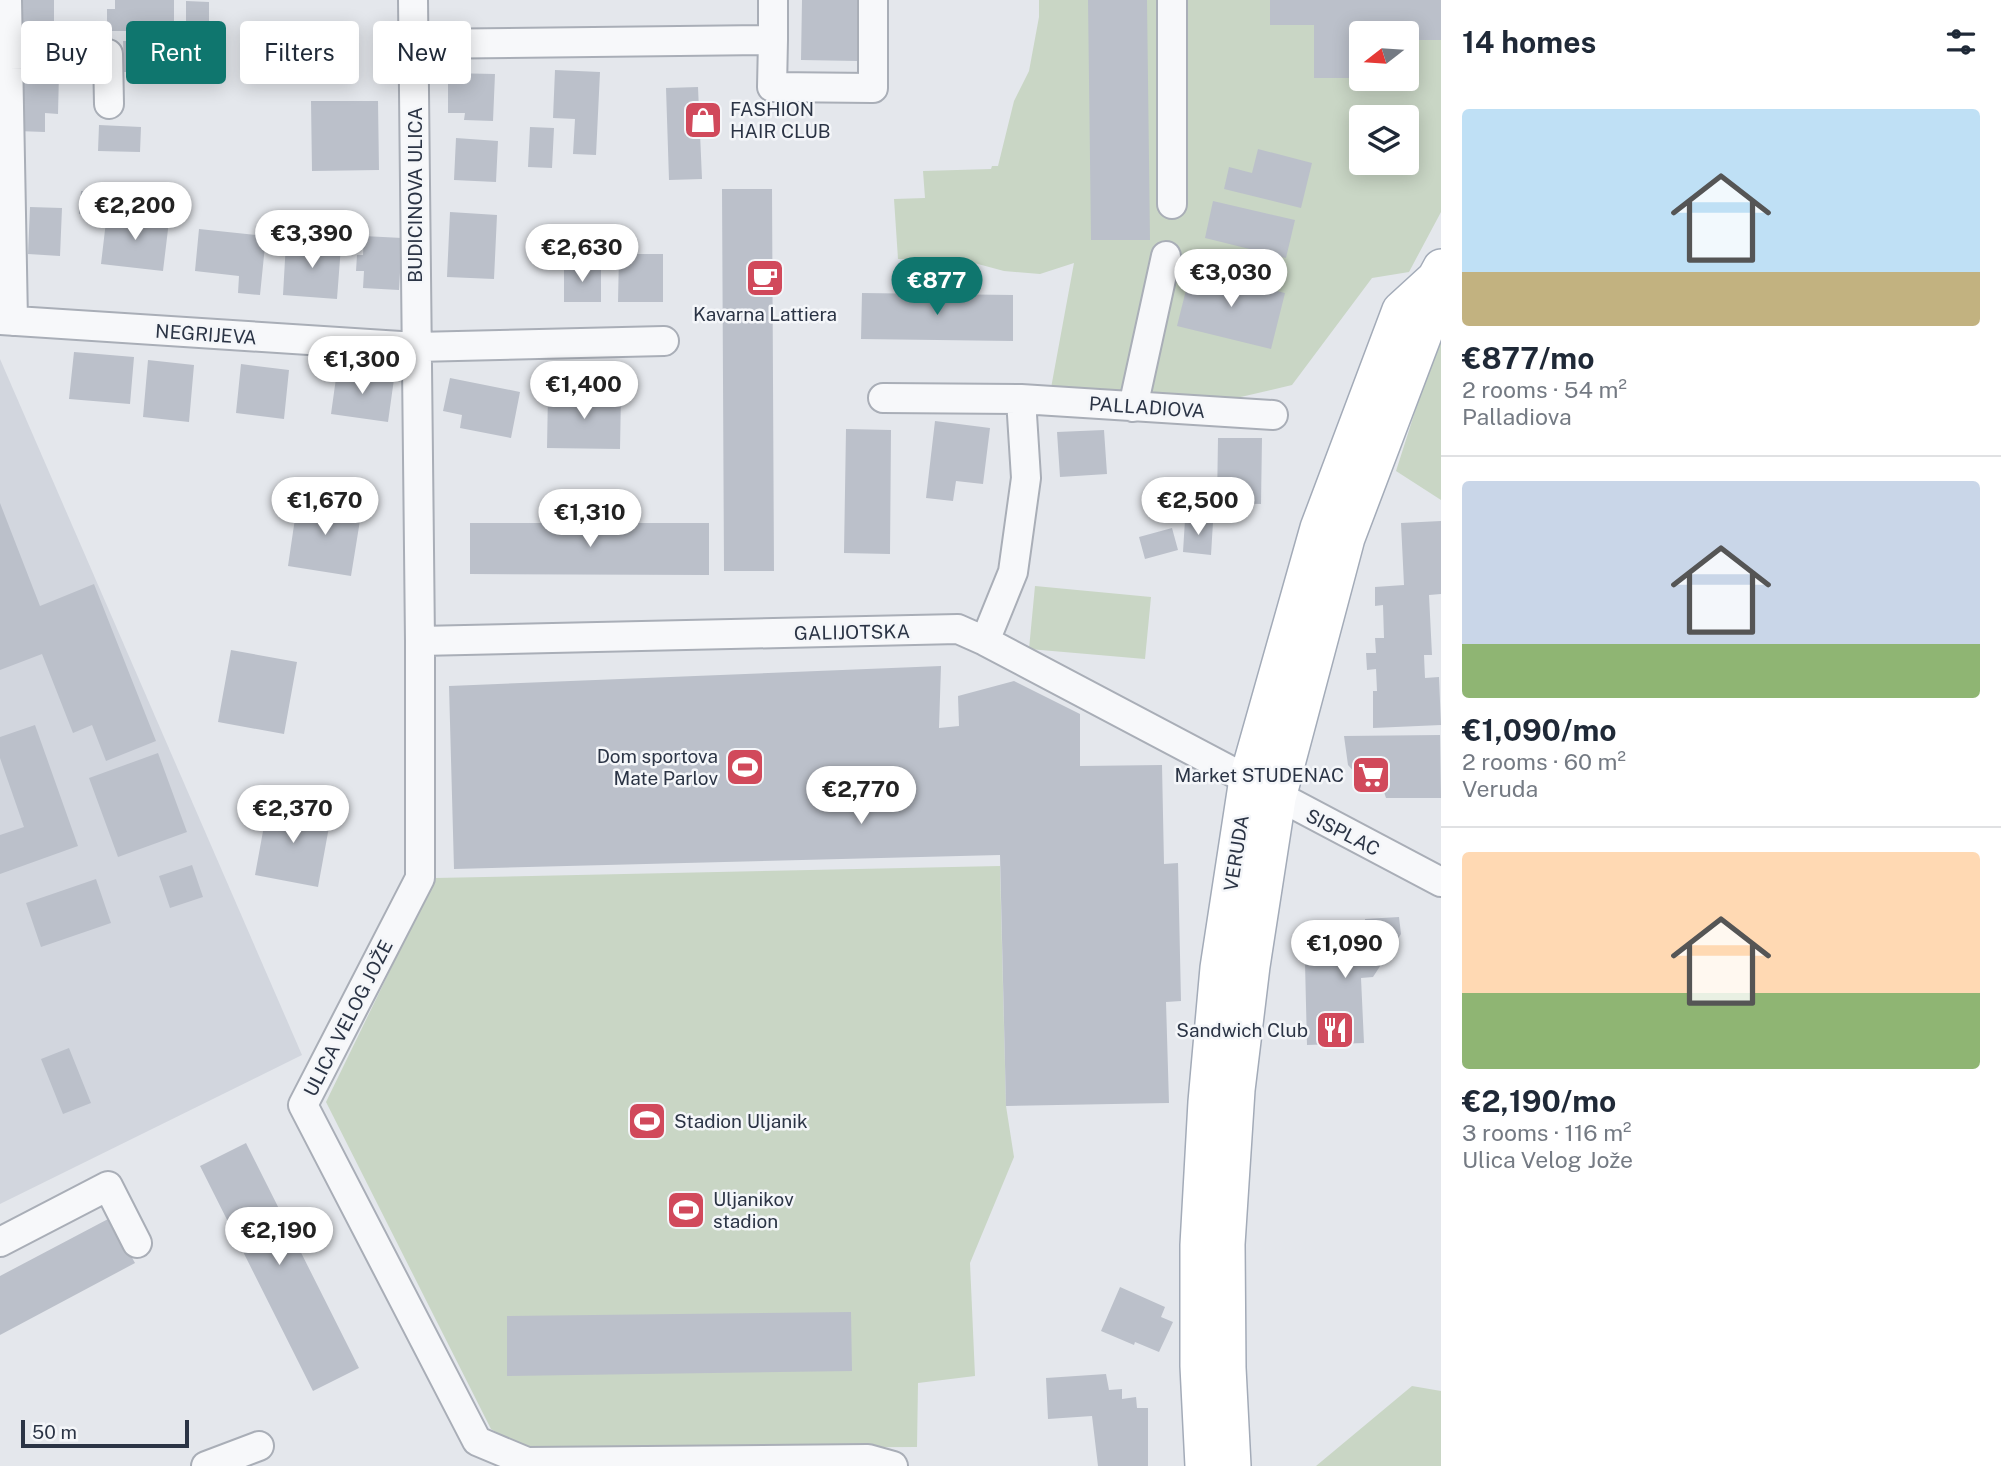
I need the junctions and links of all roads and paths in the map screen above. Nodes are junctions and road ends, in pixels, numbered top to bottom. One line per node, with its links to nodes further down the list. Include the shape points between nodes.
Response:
1 (7, 0): 9 (street)
2 (413, 0): 6 (street, BUDICINOVA ULICA)
3 (773, 0): 7 (street)
4 (873, 0): 7 (street, via 873,88 772,87)
5 (1172, 0): 13 (street)
6 (413, 21)
7 (773, 40): 8 (street)
8 (471, 43)
9 (8, 55): 11 (street, via 108,54); 12 (street)
10 (413, 84): 18 (street, BUDICINOVA ULICA)
11 (109, 104)
12 (5, 166): 16 (street)
13 (1172, 204)
14 (1166, 256): 21 (street)
15 (1438, 272): 25 (main road, VERUDA, via 1400,310 1318,528); 26 (main road, VERUDA, via 1430,319 1347,538)
16 (6, 321): 18 (street, NEGRIJEVA)
17 (664, 341): 18 (street, NEGRIJEVA)
18 (416, 347): 24 (street, ULICA VELOG JOŽE)
19 (883, 398): 20 (street, PALLADIOVA)
20 (1021, 399): 21 (street, PALLADIOVA); 23 (street, via 1026,478 1013,572)
21 (1133, 407): 22 (street, PALLADIOVA)
22 (1273, 415)
23 (985, 641): 24 (street, GALIJOTSKA, via 958,629); 25 (street, GALIJOTSKA)
24 (420, 642): 32 (street, ULICA VELOG JOŽE, via 419,878 303,1105 477,1441 527,1462 868,1459)
25 (1247, 779): 26 (street, SISPLAC); 33 (main road, VERUDA, via 1218,968 1206,1102 1198,1245)
26 (1278, 798): 27 (street, SISPLAC); 34 (main road, VERUDA, via 1237,1090 1227,1244)
27 (1441, 882)
28 (0, 1242): 29 (street, via 108,1186)
29 (137, 1243)
30 (259, 1446): 31 (street)
31 (206, 1466)
32 (893, 1466)
33 (1203, 1466)
34 (1233, 1466)

